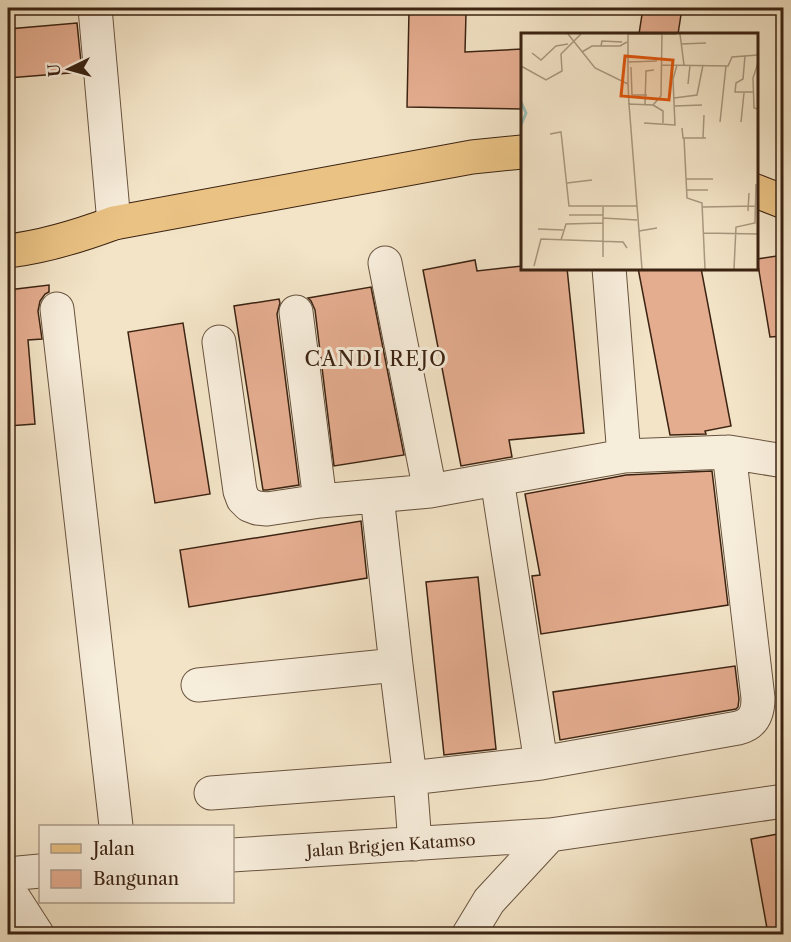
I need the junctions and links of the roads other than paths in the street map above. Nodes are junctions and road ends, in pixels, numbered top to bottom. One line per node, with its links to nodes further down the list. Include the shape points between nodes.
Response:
1 (95, 8): 5 (street)
2 (521, 152): 5 (main road, via 472,157)
3 (758, 192): 4 (main road)
4 (783, 202)
5 (114, 223): 6 (main road, via 76,237)
6 (8, 251)
7 (386, 263): 16 (street)
8 (609, 270): 13 (street)
9 (57, 309): 25 (street)
10 (296, 312): 18 (street)
11 (219, 342): 18 (street, via 243,499 249,505 267,509)
12 (729, 452): 13 (street); 14 (street); 21 (street, via 758,698 754,719 738,728)
13 (624, 456): 15 (street)
14 (783, 461)
15 (497, 479): 16 (street); 21 (street)
16 (430, 491): 17 (street)
17 (377, 496): 18 (street); 19 (street)
18 (320, 501)
19 (396, 665): 20 (street); 22 (street)
20 (198, 685)
21 (541, 763): 22 (street)
22 (410, 778): 23 (street); 27 (street)
23 (211, 793)
24 (783, 801): 26 (street, Jalan Brigjen Katamso)
25 (116, 825)
26 (550, 835): 27 (street, Jalan Brigjen Katamso); 33 (street, via 489,901)
27 (415, 844): 28 (street, Jalan Brigjen Katamso)
28 (234, 855)
29 (39, 871): 30 (street)
30 (8, 874)
31 (8, 889): 32 (street)
32 (38, 934)
33 (469, 934)

